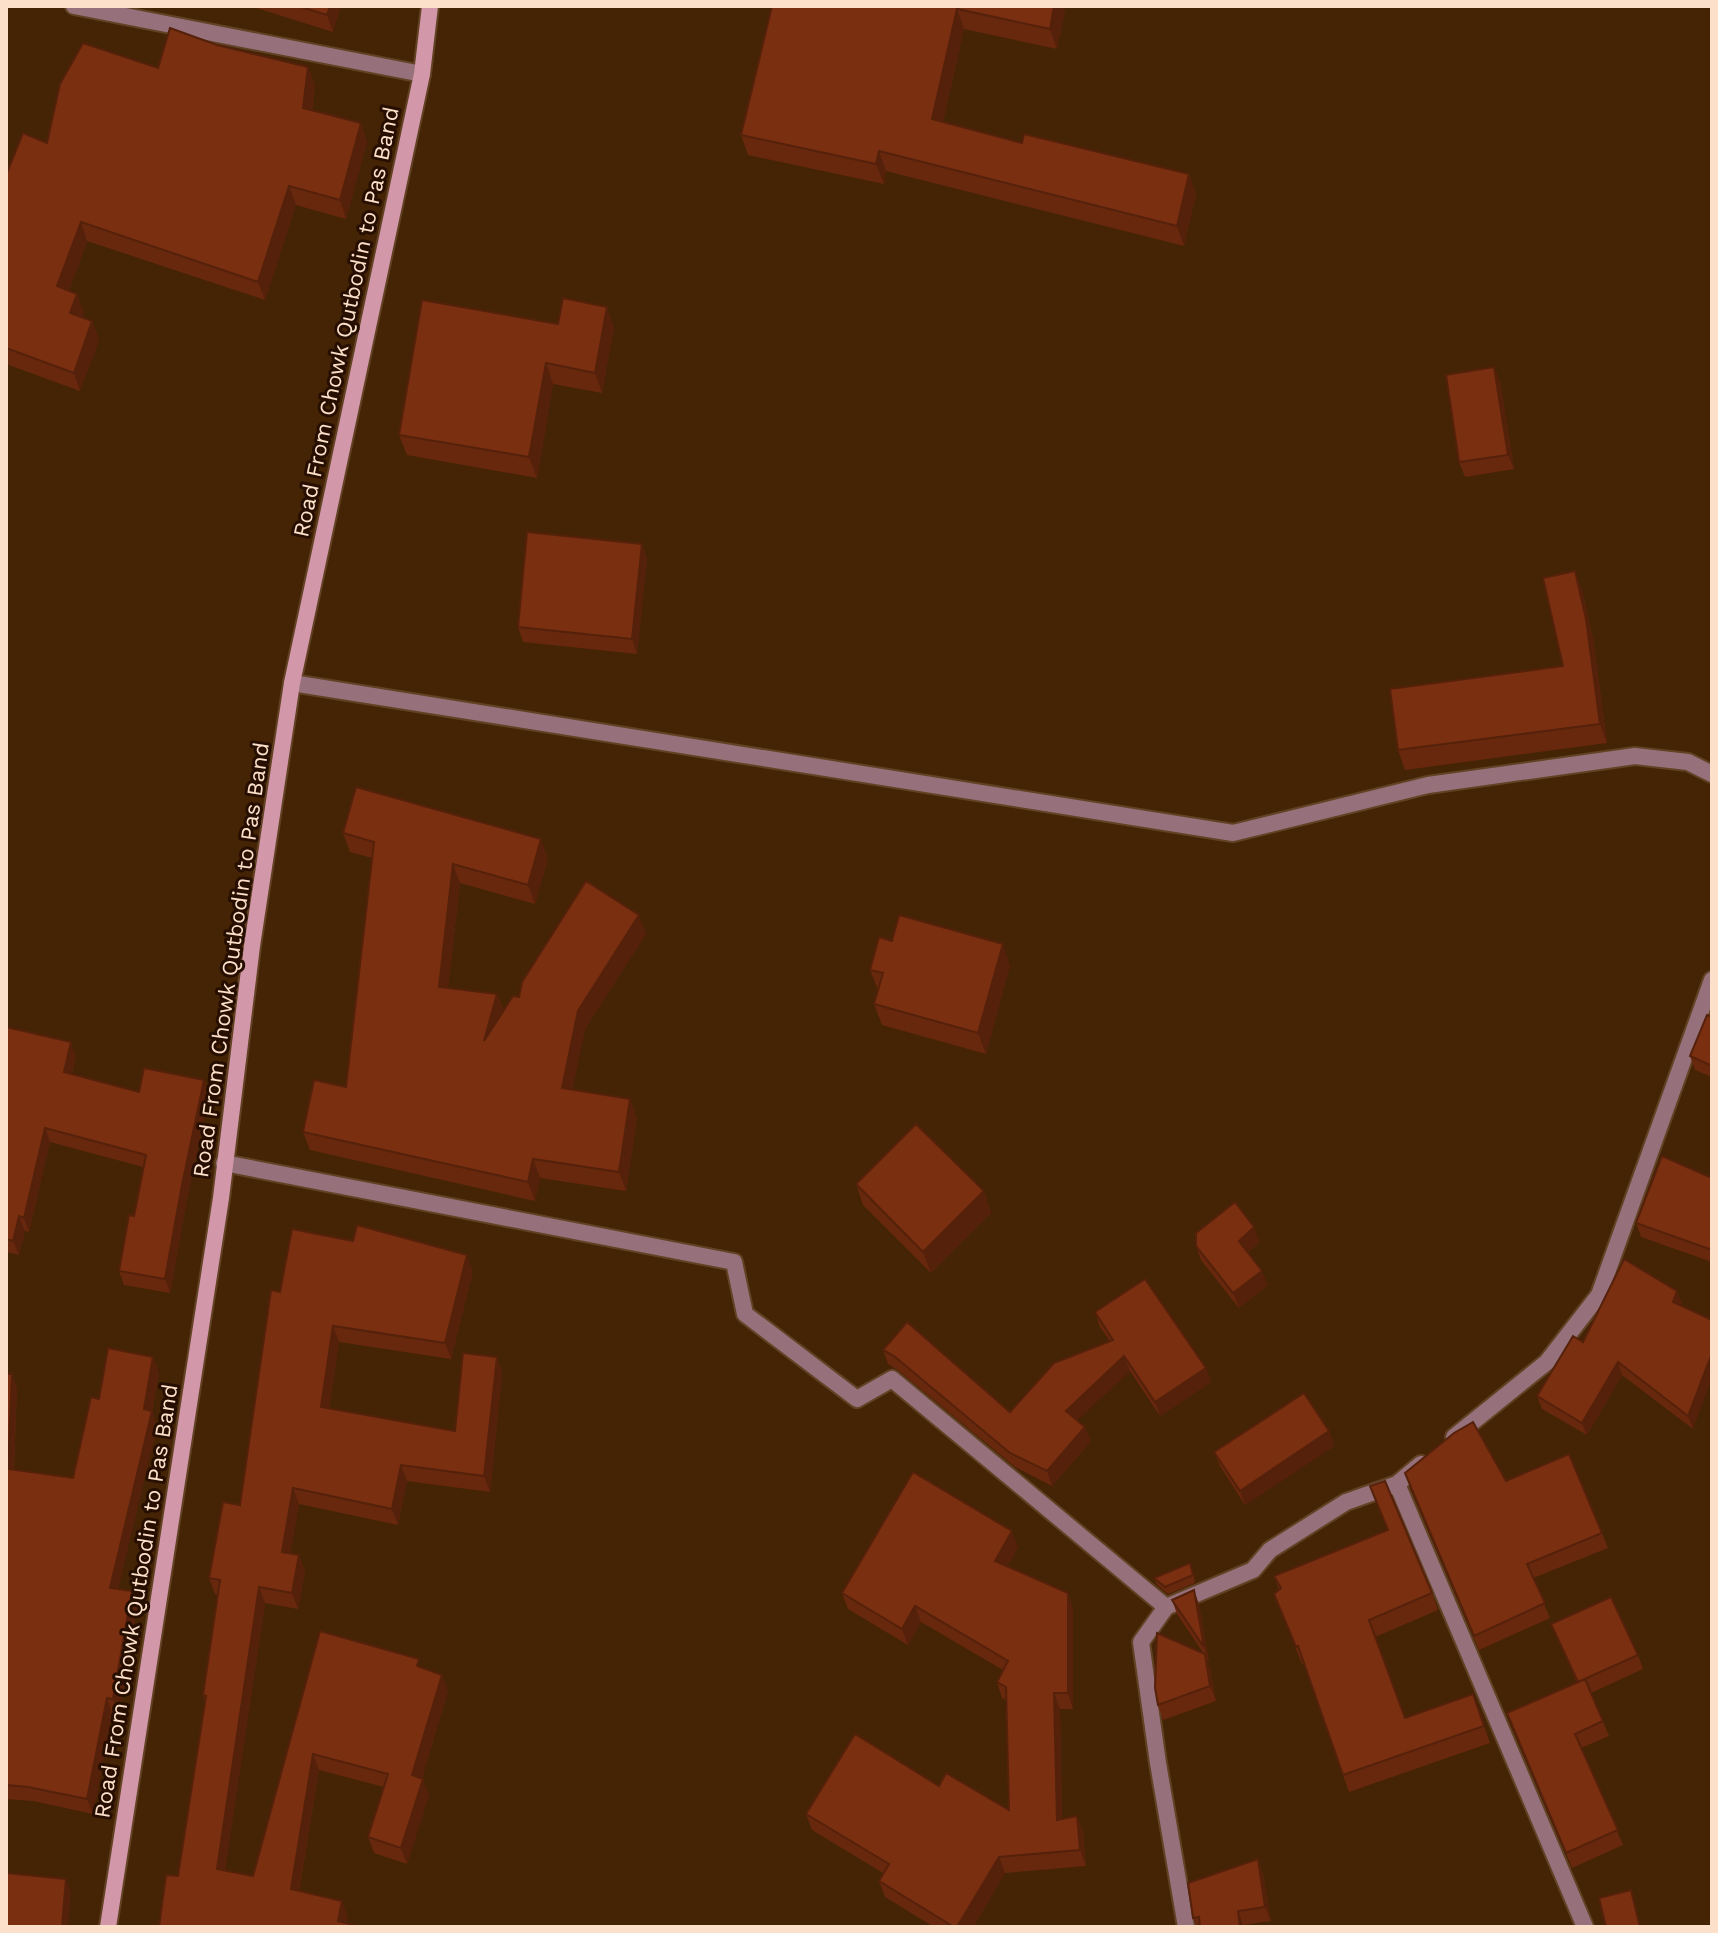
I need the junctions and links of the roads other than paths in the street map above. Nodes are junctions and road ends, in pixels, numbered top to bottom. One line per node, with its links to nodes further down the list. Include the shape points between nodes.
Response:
1 (74, 6): 3 (street)
2 (430, 6): 3 (main road, Road From Chowk Qutbodin to Pas Band)
3 (422, 74): 4 (main road, Road From Chowk Qutbodin to Pas Band)
4 (292, 683): 5 (street, via 1233,833 1428,785 1635,756 1688,762); 7 (main road, Road From Chowk Qutbodin to Pas Band)
5 (1712, 774)
6 (1712, 980): 8 (street, via 1599,1295 1547,1362)
7 (224, 1163): 9 (street, via 734,1262 745,1314 857,1399 892,1379); 10 (main road, Road From Chowk Qutbodin to Pas Band)
8 (1397, 1484): 9 (street, via 1346,1502 1270,1550 1253,1570); 12 (street)
9 (1166, 1607): 11 (street, via 1141,1642)
10 (108, 1927)
11 (1186, 1927)
12 (1585, 1927)

